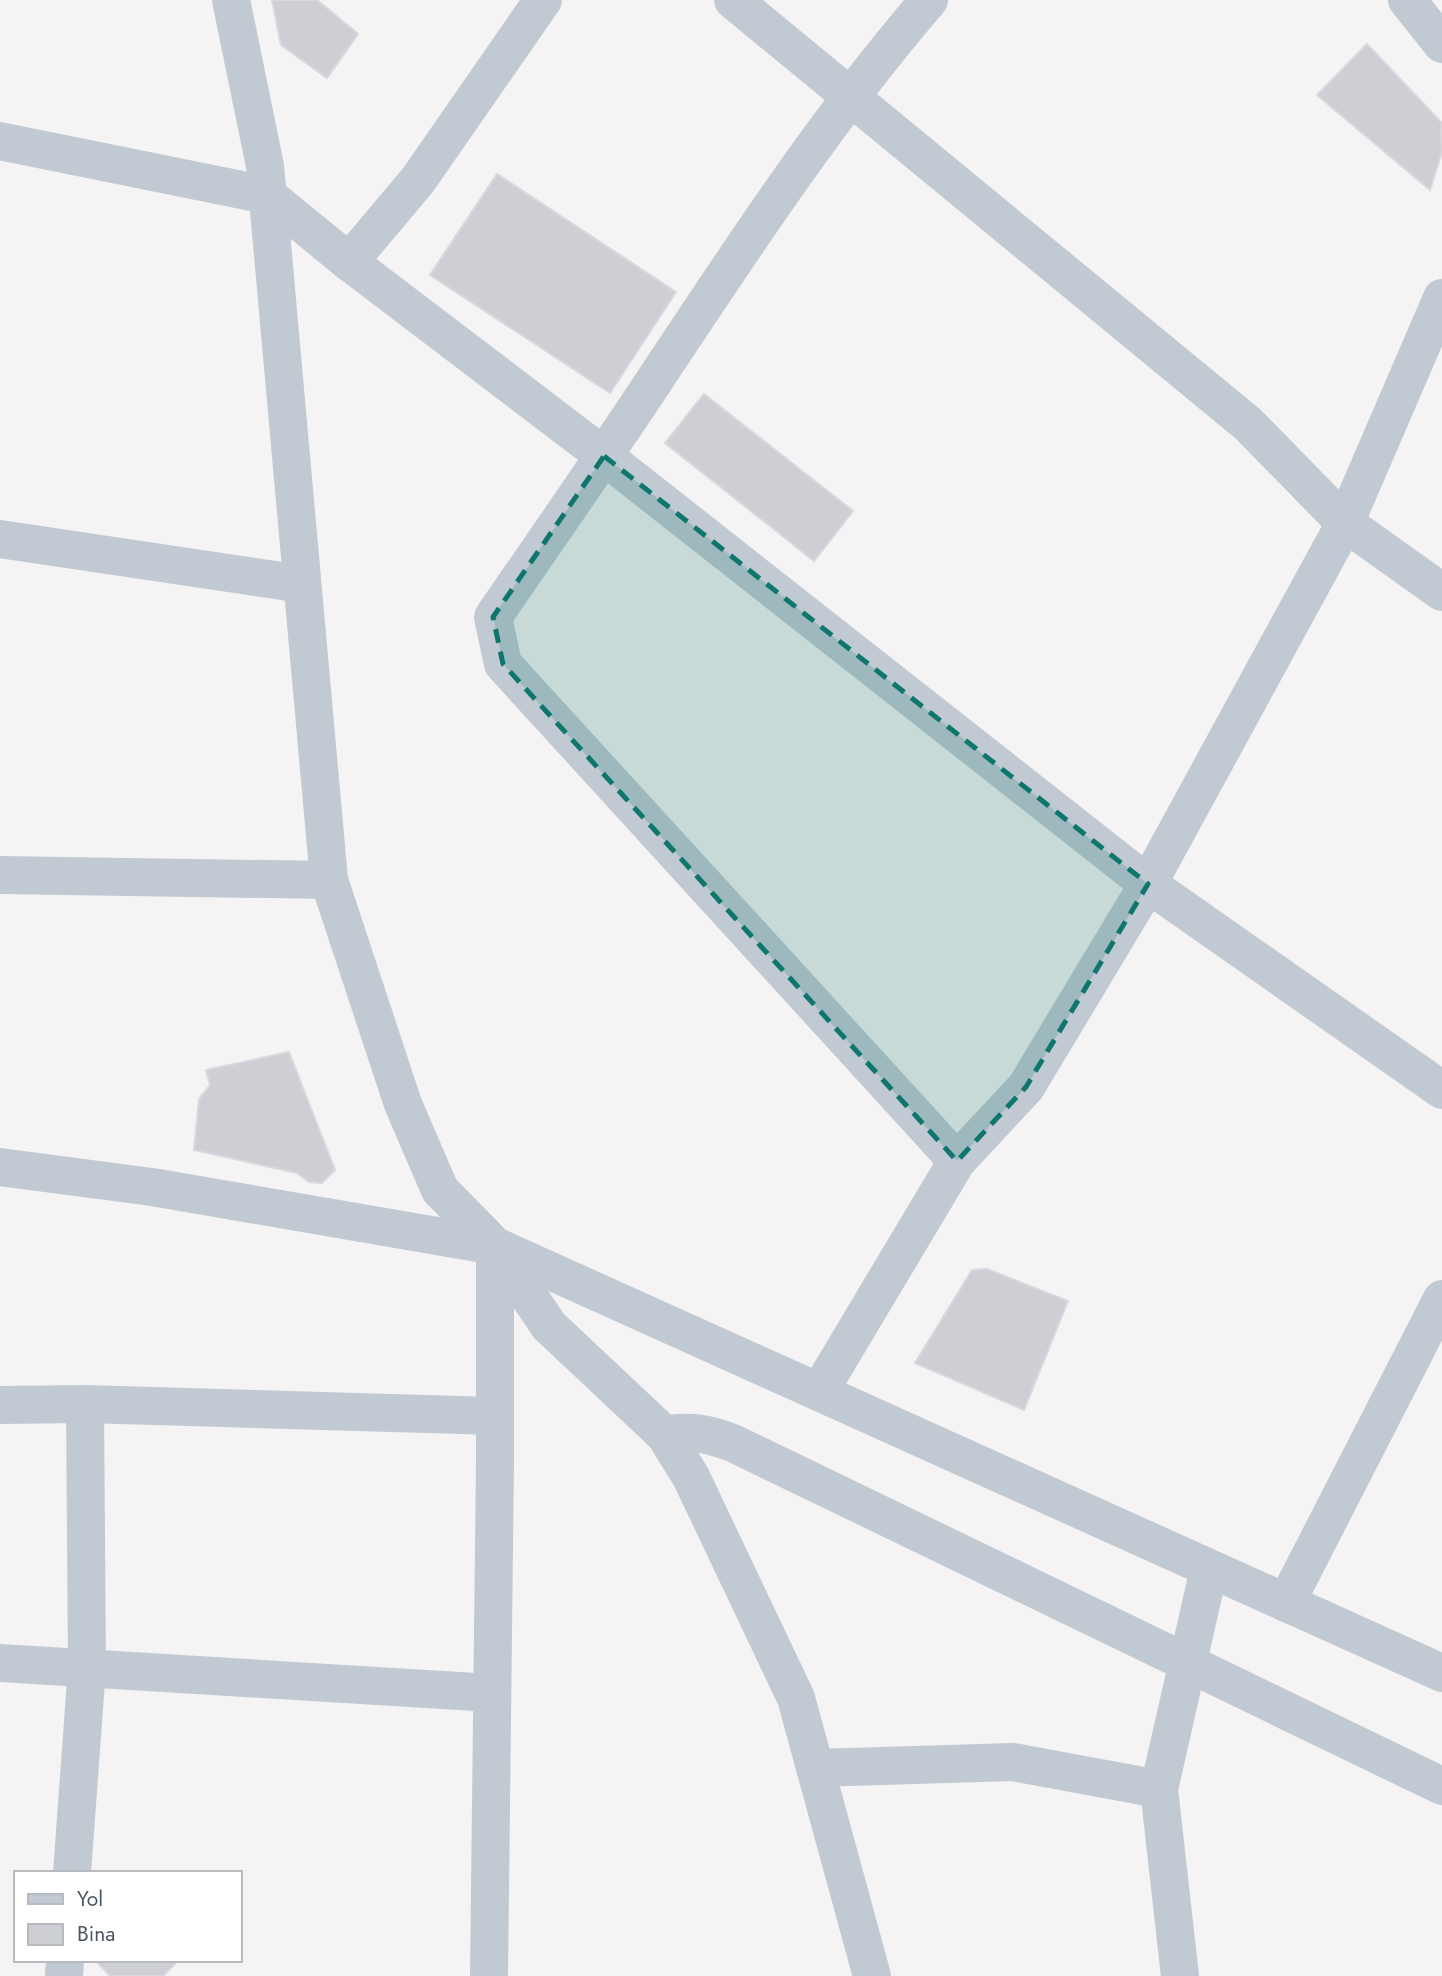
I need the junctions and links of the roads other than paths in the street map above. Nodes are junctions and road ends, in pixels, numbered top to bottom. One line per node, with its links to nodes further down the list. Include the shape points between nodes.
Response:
1 (231, 0): 9 (street)
2 (543, 0): 10 (street, via 418,180)
3 (733, 0): 7 (street)
4 (929, 0): 7 (street)
5 (1407, 0): 6 (street)
6 (1442, 44)
7 (851, 95): 12 (street); 13 (street, via 1248,424)
8 (0, 141): 9 (street)
9 (267, 195): 10 (street); 15 (street)
10 (349, 262): 12 (street)
11 (1442, 298): 13 (street)
12 (604, 456): 19 (street); 21 (street, via 493,617 503,664)
13 (1345, 523): 16 (street); 19 (street)
14 (0, 539): 15 (street)
15 (302, 584): 18 (street)
16 (1442, 592)
17 (0, 874): 18 (street)
18 (329, 880): 23 (street, via 403,1104 440,1190)
19 (1148, 884): 20 (street); 21 (street, via 1026,1087)
20 (1442, 1090)
21 (957, 1161): 25 (street)
22 (0, 1167): 23 (street, via 152,1187)
23 (495, 1246): 25 (street); 28 (street); 29 (street, via 549,1326)
24 (1442, 1298): 31 (street)
25 (819, 1392): 30 (street)
26 (85, 1404): 27 (street); 28 (street); 34 (street)
27 (0, 1405)
28 (495, 1416): 36 (street)
29 (665, 1434): 33 (street, via 692,1431 715,1435); 37 (street, via 691,1477 796,1698)
30 (1209, 1569): 31 (street); 33 (street)
31 (1286, 1603): 35 (street)
32 (0, 1663): 34 (street)
33 (1189, 1664): 38 (street); 39 (street)
34 (87, 1667): 36 (street); 40 (street)
35 (1442, 1673)
36 (492, 1693): 41 (street)
37 (815, 1768): 39 (street, via 1013,1762); 42 (street)
38 (1442, 1786)
39 (1159, 1789): 43 (street)
40 (72, 1871)
41 (489, 1976)
42 (872, 1976)
43 (1180, 1976)

